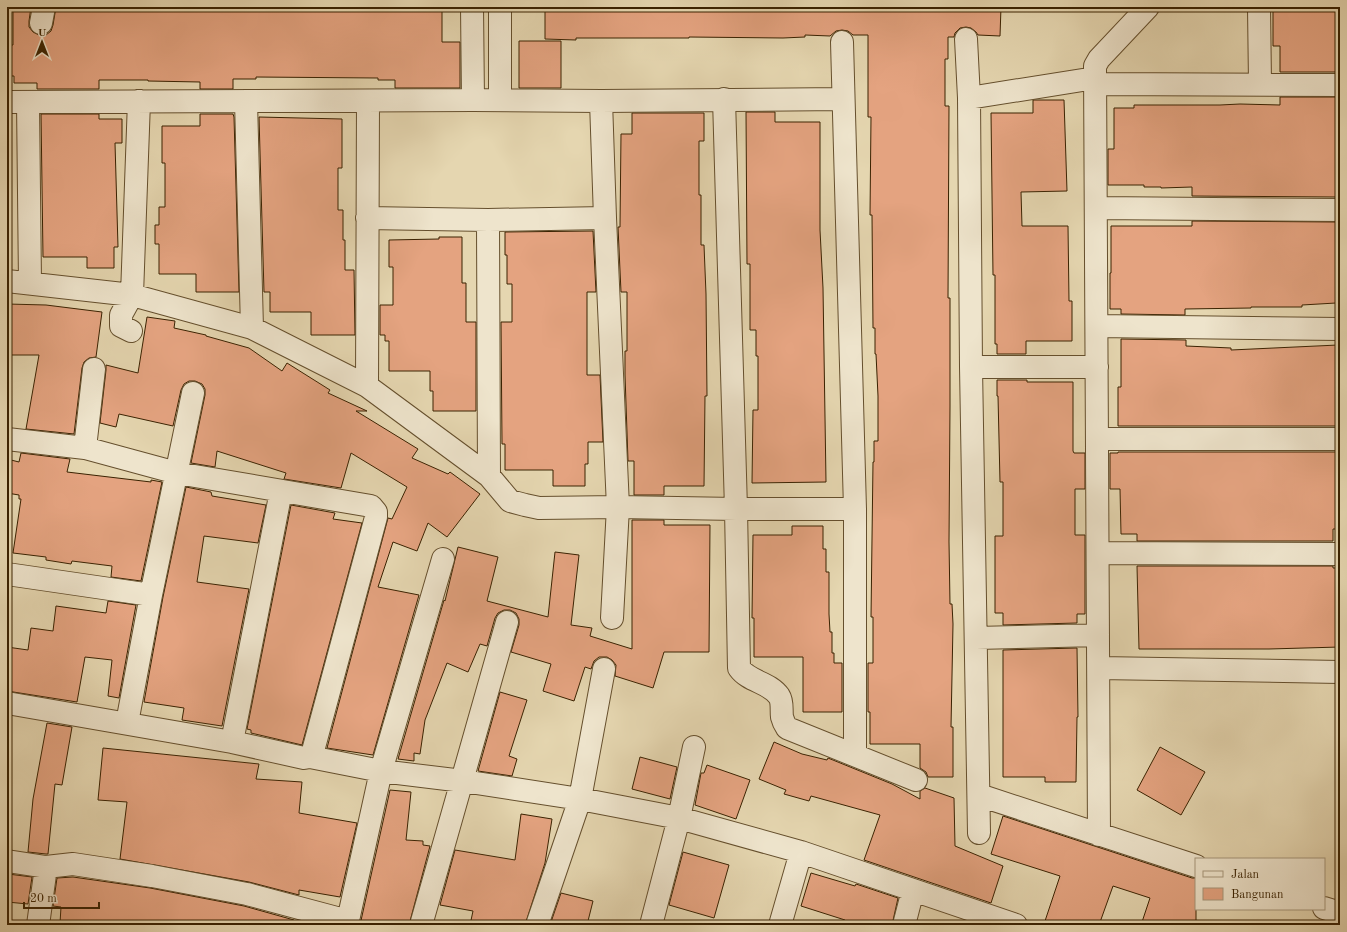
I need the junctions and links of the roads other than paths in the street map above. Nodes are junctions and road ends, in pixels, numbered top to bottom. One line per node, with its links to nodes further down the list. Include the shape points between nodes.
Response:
1 (472, 7): 13 (street)
2 (500, 7): 14 (street)
3 (1148, 7): 7 (street, via 1099,59 1095,66)
4 (1259, 7): 8 (street)
5 (966, 39): 10 (street)
6 (842, 42): 12 (street)
7 (1096, 81): 8 (street); 10 (street); 20 (street)
8 (1260, 84): 9 (street)
9 (1340, 85)
10 (969, 98): 32 (street)
11 (724, 99): 12 (street); 19 (street); 45 (street)
12 (843, 99): 46 (street)
13 (473, 100): 14 (street); 16 (street)
14 (500, 100): 19 (street)
15 (246, 101): 16 (street); 18 (street); 29 (street)
16 (368, 101): 22 (street)
17 (17, 102): 18 (street); 26 (street)
18 (140, 102): 27 (street)
19 (601, 102): 23 (street)
20 (1096, 208): 21 (street); 28 (street)
21 (1340, 210)
22 (367, 218): 24 (street); 35 (street)
23 (605, 218): 24 (street); 44 (street)
24 (488, 220): 42 (street)
25 (7, 281): 26 (street)
26 (30, 283): 27 (street)
27 (132, 295): 29 (street); 31 (street, via 121,315 121,326)
28 (1097, 326): 30 (street); 33 (street)
29 (252, 328): 35 (street)
30 (1340, 328)
31 (131, 332)
32 (971, 367): 33 (street); 55 (street)
33 (1097, 367): 38 (street)
34 (94, 369): 40 (street)
35 (367, 386): 42 (street)
36 (193, 394): 41 (street)
37 (7, 439): 40 (street)
38 (1097, 439): 39 (street); 47 (street)
39 (1340, 439)
40 (85, 448): 41 (street)
41 (177, 472): 43 (street); 51 (street)
42 (489, 476): 44 (street, via 510,501 525,505 539,508)
43 (281, 491): 61 (street); 64 (street, via 371,506 376,512 314,751)
44 (618, 507): 45 (street); 52 (street)
45 (736, 509): 46 (street); 63 (street, via 739,668 745,675 773,689 781,700 782,717 787,728)
46 (855, 509): 63 (street)
47 (1098, 553): 48 (street); 54 (street)
48 (1340, 554)
49 (443, 559): 65 (street)
50 (7, 574): 51 (street)
51 (151, 595): 60 (street)
52 (612, 618)
53 (507, 622): 67 (street)
54 (1098, 635): 55 (street); 56 (street)
55 (976, 638): 68 (street)
56 (1099, 668): 58 (street); 72 (street)
57 (604, 669): 69 (street)
58 (1340, 672)
59 (7, 703): 60 (street)
60 (127, 722): 61 (street)
61 (232, 742): 64 (street, via 304,758)
62 (694, 747): 70 (street)
63 (855, 755): 66 (street)
64 (310, 757): 65 (street)
65 (380, 771): 67 (street); 80 (street)
66 (916, 780)
67 (462, 781): 69 (street); 82 (street)
68 (979, 795): 71 (street); 72 (street)
69 (580, 800): 70 (street); 83 (street)
70 (679, 818): 73 (street); 84 (street)
71 (979, 833)
72 (1100, 835): 75 (street)
73 (801, 852): 77 (street); 85 (street)
74 (7, 861): 76 (street)
75 (1195, 866)
76 (46, 867): 80 (street, via 73,864 152,876 247,894); 81 (street)
77 (913, 890): 86 (street); 87 (street)
78 (1325, 908): 79 (street)
79 (1340, 913)
80 (347, 923)
81 (38, 925)
82 (421, 925)
83 (537, 925)
84 (651, 925)
85 (780, 925)
86 (904, 925)
87 (1013, 925)

